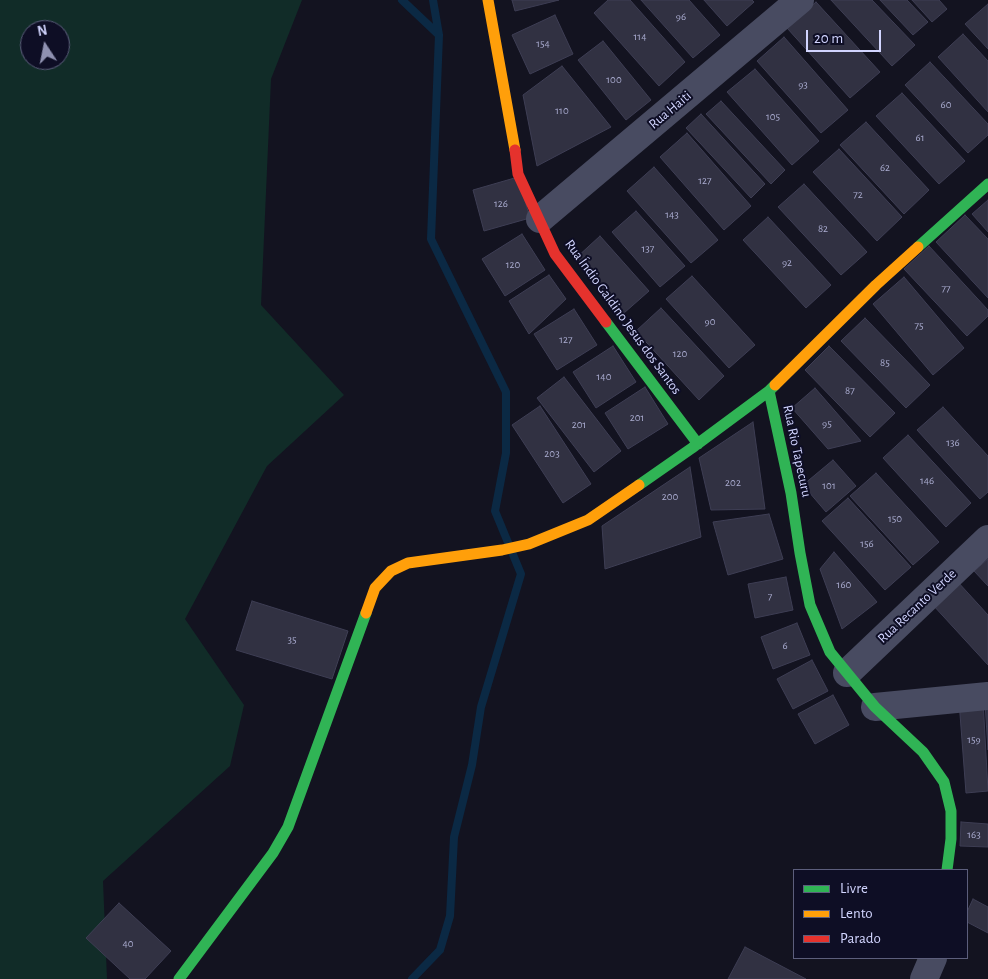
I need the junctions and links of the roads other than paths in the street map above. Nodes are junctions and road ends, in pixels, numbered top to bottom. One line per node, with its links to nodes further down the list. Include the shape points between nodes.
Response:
1 (488, 0): 4 (street, Rua Índio Galdino Jesus dos Santos, via 518,174)
2 (800, 0): 4 (street, Rua Haiti)
3 (988, 184): 5 (street, Rua Rio Tapecuru, via 876,285)
4 (540, 219): 6 (street, Rua Índio Galdino Jesus dos Santos, via 555,254)
5 (769, 391): 6 (street); 8 (street, Rua Rio Tapecuru, via 810,605 830,652)
6 (698, 444): 13 (street, via 588,520 529,544 408,562 390,570 375,588 288,827 274,854)
7 (988, 539): 8 (street, Rua Recanto Verde)
8 (847, 673): 10 (street, Rua Rio Tapecuru)
9 (988, 696): 10 (street)
10 (875, 707): 11 (street, Rua Rio Tapecuru, via 923,752 944,782 951,811)
11 (947, 869)
12 (933, 959): 14 (street)
13 (179, 979)
14 (924, 979)

